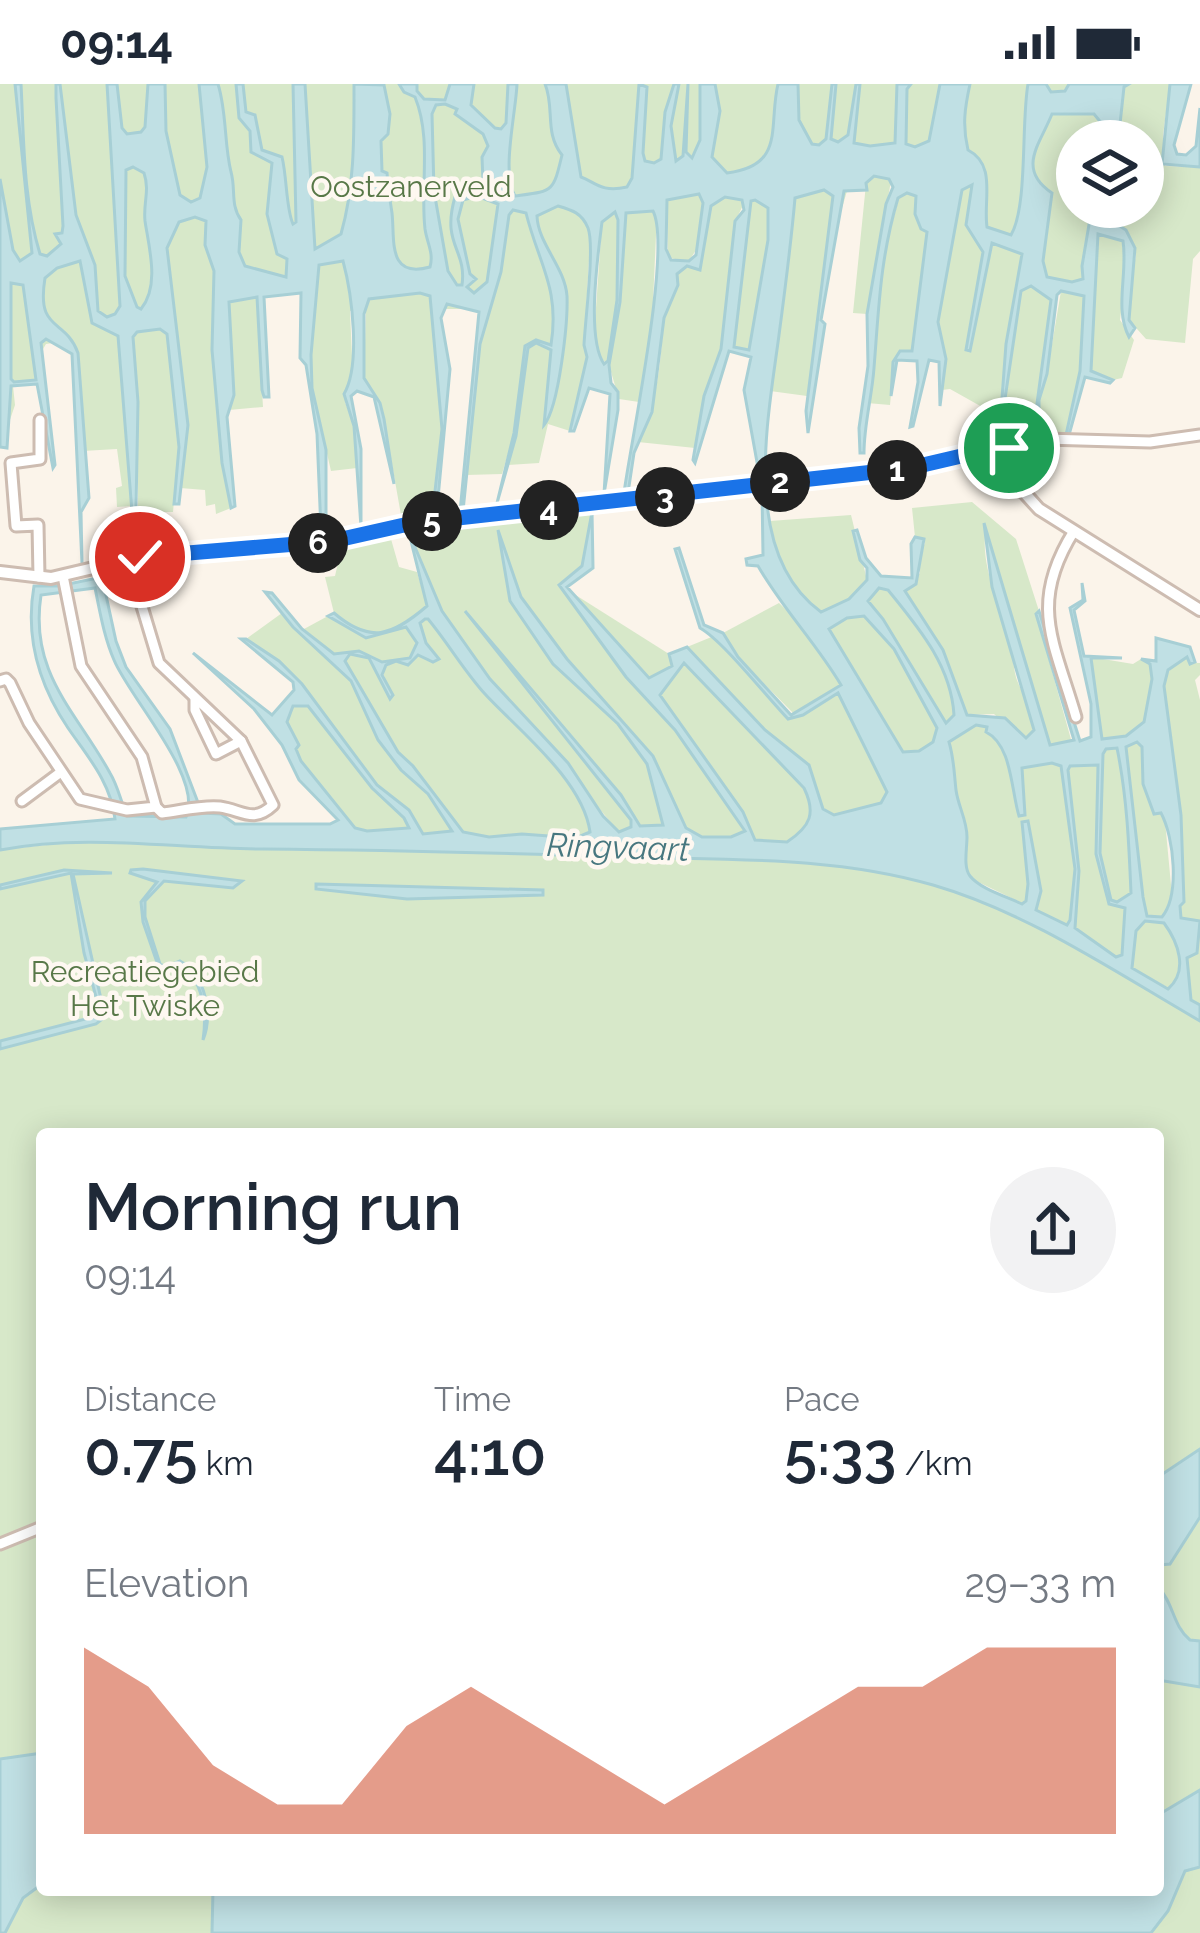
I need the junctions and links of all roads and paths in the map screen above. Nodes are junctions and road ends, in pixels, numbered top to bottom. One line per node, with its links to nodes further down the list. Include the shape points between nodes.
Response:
1 (40, 420): 7 (street, via 40,460 11,463 16,526 38,525)
2 (1200, 434): 3 (street, via 1150,442 1045,439)
3 (992, 457): 4 (street, via 1024,495); 5 (street)
4 (1074, 531): 9 (street); 12 (street, via 1056,560 1046,607)
5 (128, 560): 8 (street); 11 (street, via 158,663)
6 (0, 572): 7 (street)
7 (39, 577): 8 (street)
8 (64, 584): 16 (street, via 81,666 142,757)
9 (1200, 610)
10 (0, 681): 14 (street, via 10,683)
11 (195, 699): 13 (street); 13 (street, via 216,754)
12 (1076, 717)
13 (241, 741): 16 (street, via 273,806 248,817 224,808)
14 (61, 772): 15 (street); 16 (street, via 80,799 127,810)
15 (22, 801)
16 (156, 807)
17 (36, 1529): 18 (street)
18 (0, 1544)

